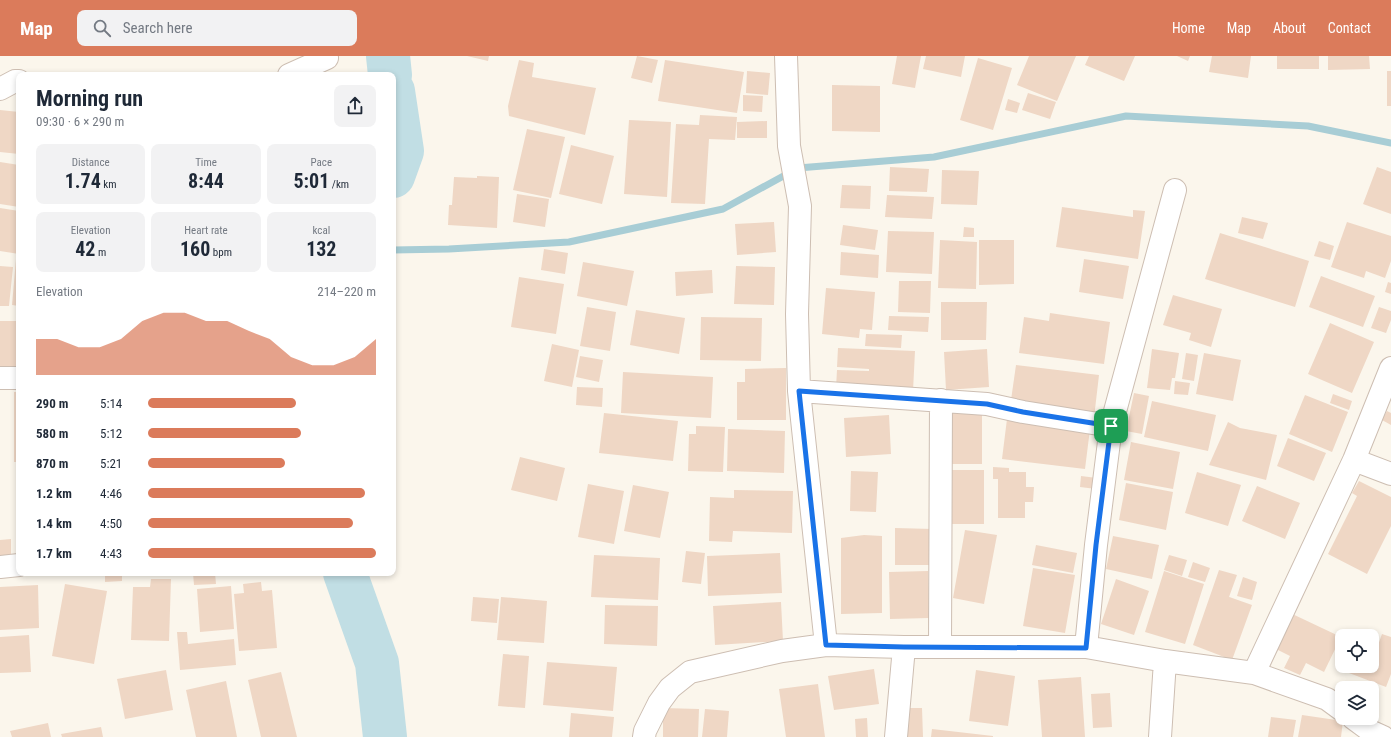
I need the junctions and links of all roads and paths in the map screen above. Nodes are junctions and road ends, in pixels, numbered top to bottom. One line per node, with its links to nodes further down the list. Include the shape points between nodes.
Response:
1 (786, 56): 10 (street, via 789,146 800,206 797,314)
2 (327, 58): 3 (street)
3 (295, 72)
4 (16, 81): 5 (street)
5 (0, 89)
6 (1175, 190): 12 (street)
7 (1391, 368): 13 (street)
8 (0, 378): 9 (street)
9 (16, 378)
10 (799, 391): 11 (street); 17 (street)
11 (941, 400): 12 (street, via 987,404); 19 (street)
12 (1111, 426): 20 (street)
13 (1354, 460): 14 (street); 22 (street)
14 (1391, 474)
15 (16, 565): 16 (street)
16 (0, 567)
17 (826, 645): 18 (street); 25 (street, via 782,651 690,672 670,688 659,703)
18 (904, 647): 19 (street); 26 (street)
19 (940, 647): 20 (street)
20 (1086, 648): 21 (street)
21 (1165, 661): 22 (street); 27 (street)
22 (1254, 673): 23 (street, via 1327,699)
23 (1335, 705)
24 (1362, 725): 28 (street)
25 (644, 737)
26 (896, 737)
27 (1160, 737)
28 (1383, 737)

